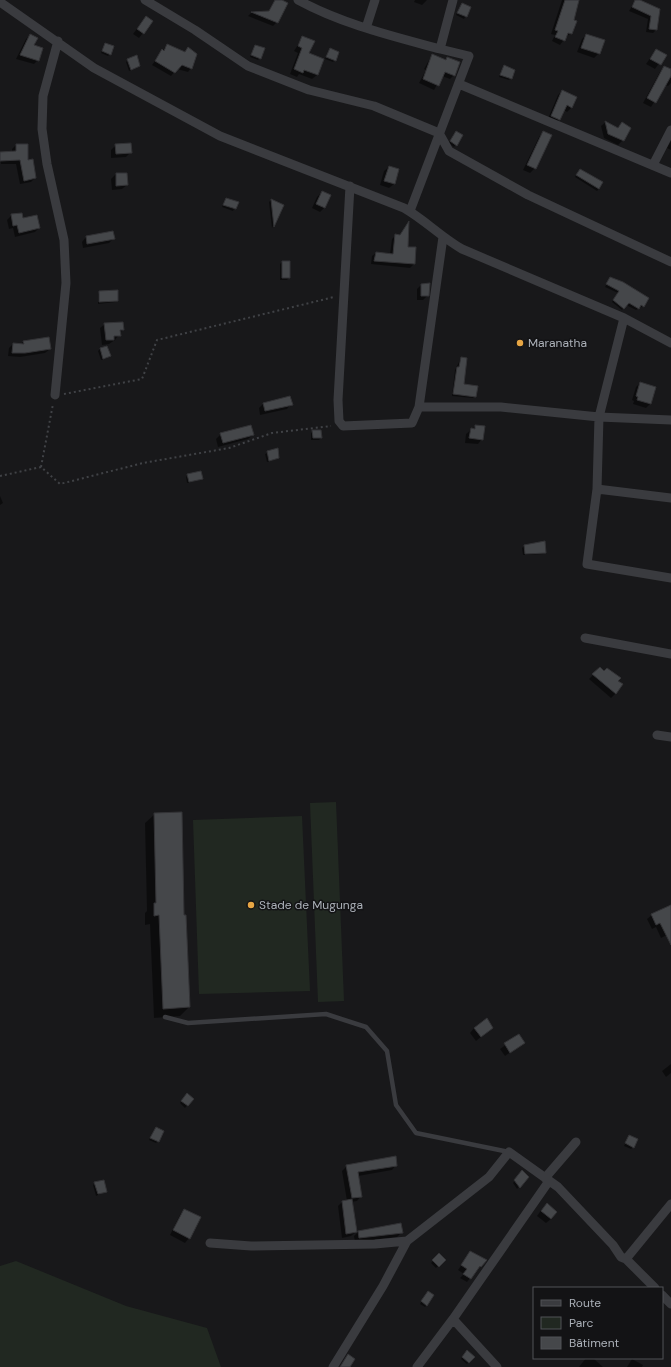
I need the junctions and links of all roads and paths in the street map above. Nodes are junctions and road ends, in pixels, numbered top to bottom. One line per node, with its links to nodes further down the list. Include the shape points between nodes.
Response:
1 (145, 0): 11 (street, via 248,66 309,90 374,106)
2 (298, 0): 6 (street, via 324,14)
3 (375, 0): 6 (street)
4 (453, 0): 8 (street)
5 (0, 2): 7 (street)
6 (366, 28): 8 (street)
7 (58, 41): 14 (street, via 94,68 220,136); 21 (street, via 43,96 42,116 47,164 64,240 66,276)
8 (440, 49): 9 (street, via 469,56)
9 (459, 84): 11 (street); 12 (street)
10 (671, 130): 12 (street)
11 (439, 133): 15 (street); 17 (street, via 449,151 528,195)
12 (653, 165): 13 (street)
13 (671, 173)
14 (350, 186): 15 (street); 18 (street)
15 (410, 211): 16 (street)
16 (443, 237): 19 (street, via 462,249); 22 (street)
17 (671, 262)
18 (343, 294): 21 (path, via 157,340 142,380); 25 (street, via 338,400 339,421)
19 (624, 318): 20 (street); 23 (street)
20 (671, 342)
21 (54, 395): 26 (path)
22 (419, 407): 23 (street, via 501,407); 25 (street, via 412,423)
23 (599, 417): 24 (street); 28 (street)
24 (671, 420)
25 (343, 426): 26 (path, via 272,433 229,448 143,463 60,484)
26 (41, 467): 27 (path)
27 (0, 476)
28 (597, 489): 29 (street); 30 (street, via 587,564)
29 (671, 498)
30 (671, 578)
31 (585, 638): 32 (street)
32 (671, 654)
33 (657, 735): 34 (street)
34 (671, 737)
35 (165, 1017): 37 (lane, via 188,1023 326,1014 366,1027 387,1051 396,1105 416,1133)
36 (576, 1142): 38 (street)
37 (509, 1152): 38 (street); 40 (street, via 489,1177)
38 (547, 1180): 42 (street, via 558,1187 613,1245 621,1257); 46 (street)
39 (671, 1204): 42 (street)
40 (407, 1241): 41 (street, via 251,1246); 47 (street, via 383,1286)
41 (210, 1243)
42 (626, 1259): 43 (street)
43 (654, 1287)
44 (663, 1296): 45 (street)
45 (671, 1304)
46 (453, 1319): 48 (street); 49 (street)
47 (332, 1367)
48 (417, 1367)
49 (497, 1367)

